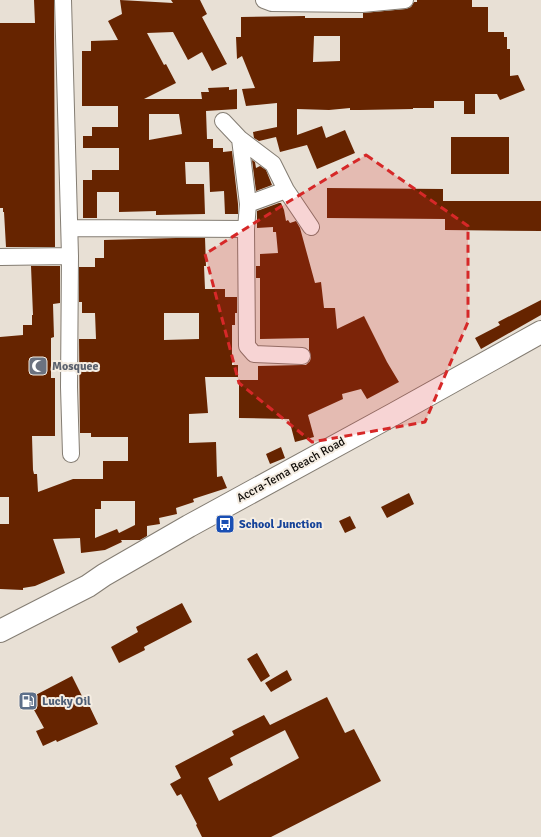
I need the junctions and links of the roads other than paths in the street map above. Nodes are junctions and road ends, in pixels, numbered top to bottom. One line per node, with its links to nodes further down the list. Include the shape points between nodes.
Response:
1 (63, 0): 9 (street)
2 (264, 0): 3 (street, via 272,3 362,4)
3 (405, 0)
4 (223, 121): 5 (street)
5 (240, 139): 6 (street, via 273,164); 7 (street)
6 (286, 190): 7 (street); 8 (street)
7 (248, 204): 10 (street)
8 (310, 227)
9 (70, 228): 10 (street); 11 (street)
10 (246, 229): 14 (street, via 247,346 254,354)
11 (70, 256): 12 (street); 15 (street)
12 (0, 257)
13 (541, 332): 16 (main road, Accra-Tema Beach Road, via 189,526 88,586)
14 (302, 356)
15 (71, 454)
16 (0, 631)

